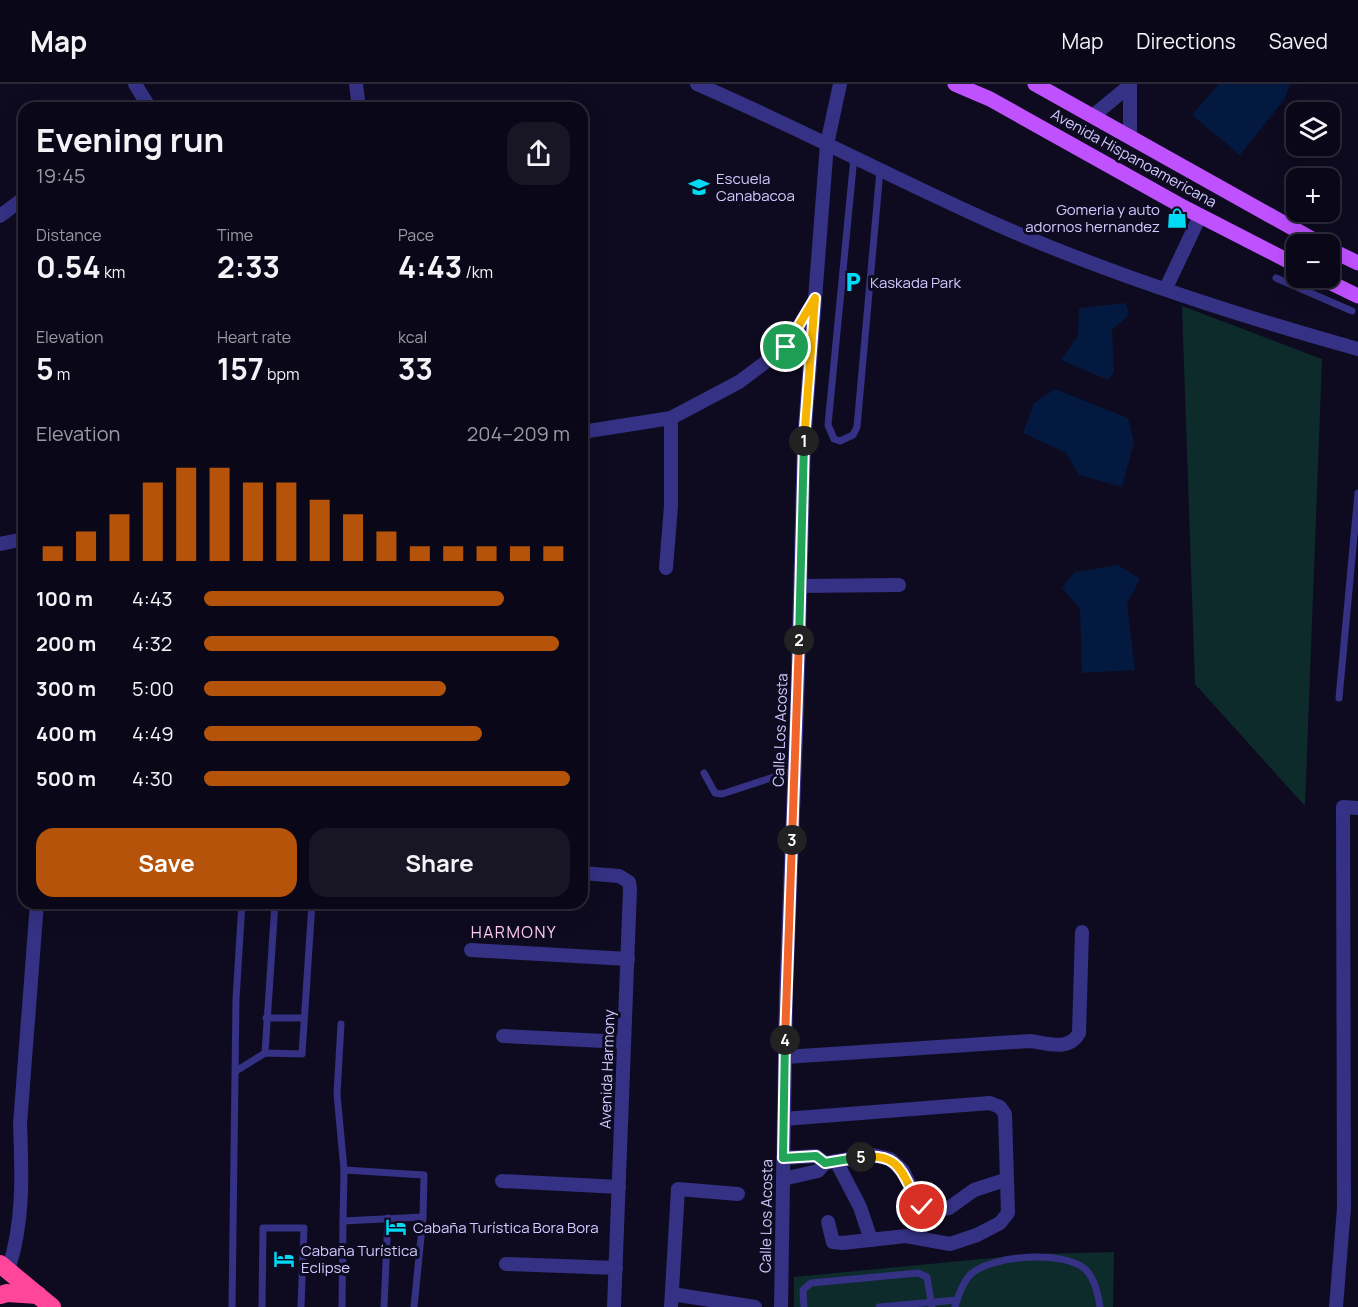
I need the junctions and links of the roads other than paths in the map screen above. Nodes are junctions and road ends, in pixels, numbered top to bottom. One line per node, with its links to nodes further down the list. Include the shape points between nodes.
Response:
1 (135, 84): 8 (street)
2 (356, 84): 9 (street)
3 (698, 84): 12 (street)
4 (840, 84): 12 (street, Calle Los Acosta)
5 (955, 84): 17 (main road, Avenida Hispanoamericana, via 990,99)
6 (1035, 84): 10 (main road, Avenida Hispanoamericana)
7 (1129, 85): 10 (street); 11 (street)
8 (146, 102)
9 (358, 102)
10 (1094, 115): 11 (main road, Avenida Hispanoamericana)
11 (1130, 136): 18 (main road, Avenida Hispanoamericana)
12 (827, 144): 13 (street); 27 (street, Calle Los Acosta)
13 (854, 157): 14 (street); 14 (lane, via 828,425 834,440 840,441 853,435 857,427)
14 (880, 169): 24 (street, via 998,225)
15 (18, 202): 16 (street)
16 (0, 216)
17 (1200, 216): 20 (main road, Avenida Hispanoamericana); 24 (street)
18 (1303, 234)
19 (1340, 254): 21 (main road)
20 (1286, 260)
21 (1358, 263)
22 (1276, 278): 25 (lane)
23 (1340, 287): 26 (main road)
24 (1166, 288): 29 (street)
25 (1304, 290): 28 (lane)
26 (1358, 296)
27 (815, 298): 30 (street, via 786,347 739,382); 37 (street, Calle Los Acosta, via 804,441)
28 (1352, 311)
29 (1358, 349)
30 (671, 418): 31 (street); 35 (street)
31 (588, 431)
32 (1358, 492): 38 (lane)
33 (18, 540): 34 (street)
34 (0, 544)
35 (666, 568)
36 (899, 585): 37 (street)
37 (801, 586): 39 (street, Calle Los Acosta)
38 (1339, 698)
39 (795, 770): 40 (lane, via 722,794 715,794); 56 (street, Calle Los Acosta)
40 (704, 773)
41 (1358, 808): 67 (street, via 1343,807)
42 (588, 873): 49 (street, Avenida Harmony, via 619,876 629,882)
43 (37, 909): 75 (street, via 20,1124 17,1238)
44 (242, 909): 57 (lane)
45 (275, 909): 50 (lane)
46 (312, 909): 51 (lane)
47 (1082, 932): 56 (street, via 1079,1033 1063,1046 1030,1041)
48 (471, 950): 49 (street)
49 (628, 959): 54 (street, Avenida Harmony)
50 (266, 1018): 51 (lane); 55 (lane)
51 (303, 1018): 55 (lane, via 302,1054)
52 (341, 1023): 61 (lane, via 337,1094)
53 (503, 1036): 54 (street)
54 (624, 1042): 65 (street, Avenida Harmony)
55 (265, 1053): 57 (lane)
56 (785, 1057): 58 (street, Calle Los Acosta)
57 (236, 1071): 82 (lane)
58 (784, 1119): 59 (street, Calle Los Acosta); 63 (street, via 990,1103 1005,1114)
59 (783, 1158): 60 (street, via 816,1156); 62 (street, Calle Los Acosta)
60 (831, 1162): 62 (street, via 818,1171); 63 (street, via 873,1155 890,1159 903,1171 918,1202 928,1211 949,1208 974,1190); 73 (street, via 860,1207)
61 (344, 1170): 69 (lane, via 424,1175); 71 (lane)
62 (783, 1179): 90 (street, Calle Los Acosta)
63 (1005, 1180): 73 (street, via 1008,1213 1000,1223 977,1235 950,1244 906,1236)
64 (502, 1181): 65 (street)
65 (619, 1187): 76 (street, Avenida Harmony)
66 (738, 1194): 78 (street, via 678,1189)
67 (1344, 1208): 68 (street); 94 (street)
68 (1358, 1209)
69 (423, 1217): 70 (lane); 87 (lane)
70 (388, 1218): 71 (lane); 86 (lane)
71 (343, 1221): 85 (lane)
72 (828, 1222): 73 (street, via 833,1242)
73 (871, 1240)
74 (506, 1264): 76 (street)
75 (4, 1267): 79 (highway)
76 (616, 1268): 88 (street, Avenida Harmony)
77 (0, 1295): 79 (highway)
78 (672, 1300): 89 (street)
79 (45, 1301)
80 (956, 1303): 81 (lane); 93 (lane, via 971,1275 983,1266 999,1261 1057,1258 1075,1262 1090,1275)
81 (932, 1304): 91 (lane, via 927,1277 918,1273 811,1283 803,1290); 92 (lane)
82 (232, 1307)
83 (262, 1307): 84 (lane, via 263,1228 304,1228)
84 (301, 1307)
85 (342, 1307)
86 (384, 1307)
87 (414, 1307)
88 (614, 1307)
89 (754, 1307)
90 (781, 1307)
91 (804, 1307)
92 (879, 1307)
93 (1100, 1307)
94 (1336, 1307)

